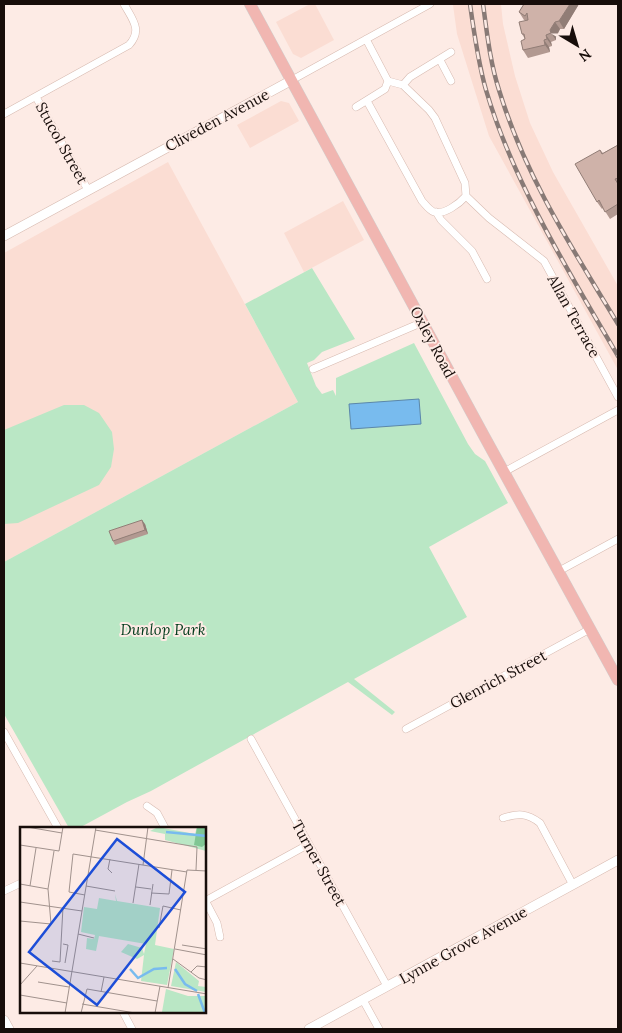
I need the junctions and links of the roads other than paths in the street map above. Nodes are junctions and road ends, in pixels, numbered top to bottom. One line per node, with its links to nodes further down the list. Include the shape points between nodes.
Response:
1 (124, 4): 11 (street, via 137,31 130,45)
2 (250, 4): 7 (main road, Oxley Road)
3 (430, 4): 4 (street, Cliveden Avenue)
4 (366, 39): 7 (street, Cliveden Avenue); 8 (street)
5 (451, 52): 6 (street)
6 (440, 60): 9 (street); 10 (street, via 410,77)
7 (292, 80): 15 (street, Cliveden Avenue); 20 (main road, Oxley Road)
8 (388, 81): 10 (street); 12 (street, via 385,89)
9 (451, 81)
10 (403, 85): 16 (street, via 435,118 465,183)
11 (36, 97): 14 (street); 15 (street, Stucol Street)
12 (367, 101): 13 (street); 17 (street, via 422,201)
13 (356, 108)
14 (4, 114)
15 (88, 190): 18 (street, Cliveden Avenue)
16 (466, 196): 17 (street, via 461,202); 22 (street, Allan Terrace, via 544,261)
17 (436, 212): 19 (street, via 472,251)
18 (4, 236)
19 (487, 279)
20 (423, 322): 21 (street); 24 (main road, Oxley Road)
21 (313, 369)
22 (618, 397)
23 (618, 410): 24 (street)
24 (504, 472): 26 (main road, Oxley Road)
25 (618, 539): 26 (street)
26 (559, 571): 27 (main road, Oxley Road)
27 (590, 629): 28 (main road, Oxley Road); 29 (street, Glenrich Street)
28 (618, 680)
29 (406, 729)
30 (4, 732): 34 (street)
31 (251, 739): 36 (street, Turner Street)
32 (147, 806): 35 (street, via 157,813)
33 (503, 818): 39 (street, via 518,813 531,816 540,823)
34 (57, 827)
35 (164, 827)
36 (309, 844): 41 (street); 44 (street, Turner Street)
37 (618, 860): 39 (street, Lynne Grove Avenue)
38 (20, 883): 40 (street)
39 (573, 885): 44 (street, Lynne Grove Avenue)
40 (4, 891)
41 (206, 899)
42 (206, 902): 43 (street)
43 (220, 937)
44 (387, 986): 45 (street, Lynne Grove Avenue)
45 (363, 1000): 50 (street, Lynne Grove Avenue); 51 (street)
46 (123, 1013): 49 (street)
47 (4, 1020): 48 (street)
48 (9, 1029)
49 (132, 1029)
50 (309, 1029)
51 (380, 1029)

